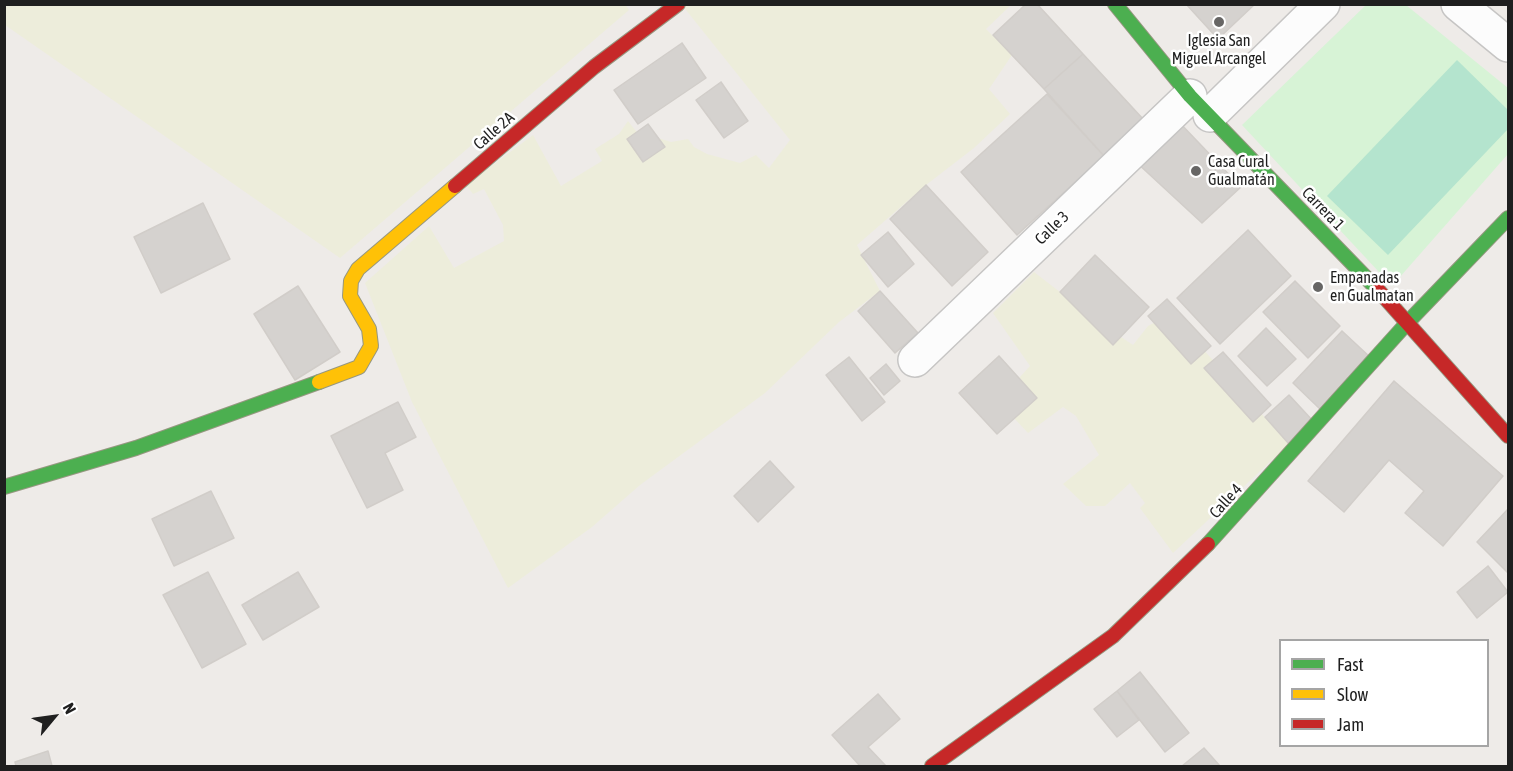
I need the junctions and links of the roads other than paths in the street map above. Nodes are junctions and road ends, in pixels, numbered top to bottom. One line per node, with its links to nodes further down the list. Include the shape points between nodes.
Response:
1 (678, 4): 11 (street, Calle 2A, via 594,67 358,269 351,281 350,296 369,329 371,346 359,367 136,448)
2 (1115, 4): 6 (street, Carrera 1)
3 (1323, 4): 6 (street, Calle 3)
4 (1458, 4): 5 (street)
5 (1509, 45)
6 (1200, 105): 8 (street, Carrera 1); 9 (street, Calle 3)
7 (1509, 218): 8 (street, Calle 4)
8 (1408, 322): 10 (street, Carrera 1); 12 (street, Calle 4, via 1221,531 1113,636)
9 (915, 360)
10 (1509, 436)
11 (4, 487)
12 (932, 766)

